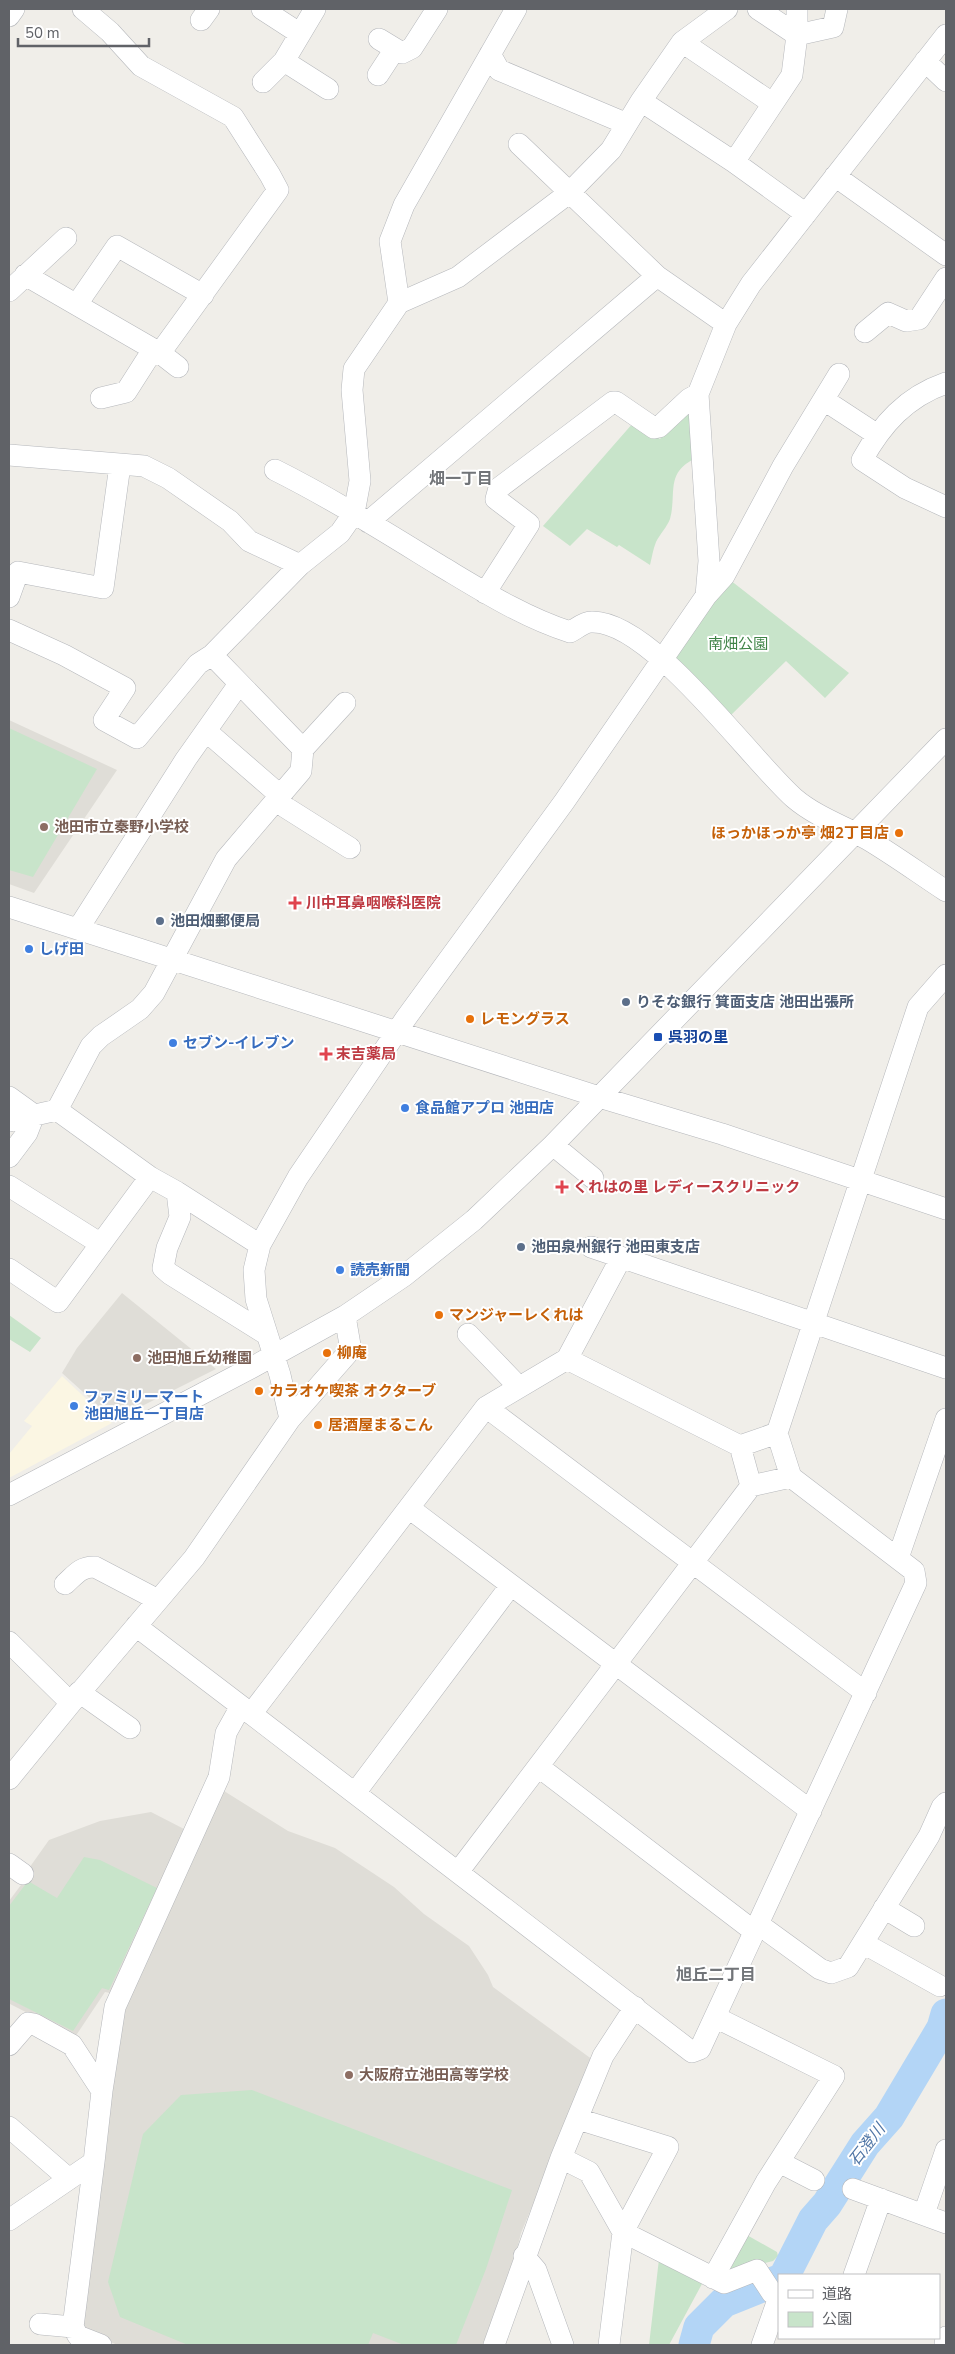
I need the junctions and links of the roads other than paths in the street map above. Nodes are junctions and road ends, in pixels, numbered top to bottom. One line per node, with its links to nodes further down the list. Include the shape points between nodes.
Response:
1 (14, 9): 11 (street)
2 (82, 9): 37 (street, via 110,32 141,66 233,117 278,190)
3 (262, 9): 12 (street)
4 (315, 9): 12 (street)
5 (437, 9): 19 (street, via 412,48 402,53 387,44)
6 (516, 9): 16 (street)
7 (727, 9): 15 (street)
8 (758, 9): 14 (street)
9 (797, 9): 14 (street)
10 (837, 9): 14 (street, via 833,28)
11 (9, 16)
12 (299, 33): 17 (street)
13 (946, 34): 18 (street)
14 (797, 35): 24 (street, via 792,75)
15 (682, 42): 23 (street); 24 (street)
16 (490, 54): 25 (street, via 499,70); 38 (street, via 404,205 390,242)
17 (284, 61): 21 (street); 22 (street)
18 (926, 61): 20 (street); 28 (street)
19 (378, 75)
20 (946, 81)
21 (263, 82)
22 (328, 89)
23 (641, 101): 25 (street); 27 (street)
24 (772, 103): 27 (street)
25 (627, 124): 29 (street, via 611,150)
26 (519, 144): 29 (street)
27 (734, 162): 30 (street)
28 (835, 176): 30 (street); 32 (street)
29 (569, 193): 34 (street); 38 (street, via 458,276)
30 (806, 214): 40 (street, via 751,284)
31 (66, 238): 33 (street)
32 (946, 255)
33 (25, 275): 36 (street); 39 (street)
34 (657, 276): 40 (street); 54 (street)
35 (946, 278): 41 (street, via 919,318 906,320 888,314)
36 (9, 291)
37 (203, 295): 39 (street, via 117,246); 42 (street)
38 (399, 303): 54 (street, via 354,368 352,390)
39 (77, 304): 42 (street)
40 (726, 324): 46 (street)
41 (865, 332)
42 (160, 353): 43 (street); 47 (street, via 149,356 126,392)
43 (178, 367)
44 (839, 374): 48 (street)
45 (946, 383): 49 (street, via 903,406)
46 (698, 394): 56 (street, via 654,428 613,402 499,488 496,499 528,524); 57 (street, via 709,561)
47 (101, 398)
48 (824, 400): 49 (street); 57 (street, via 783,466 724,576)
49 (876, 434): 53 (street, via 862,460 905,488)
50 (9, 455): 51 (street)
51 (120, 465): 55 (street, via 144,466 168,478 230,521 249,541); 58 (street, via 103,588 18,572)
52 (275, 470): 54 (street)
53 (946, 507)
54 (361, 518): 55 (street); 56 (street)
55 (300, 565): 60 (street)
56 (485, 593): 61 (street, via 541,622 570,632 590,622 622,629)
57 (706, 596): 61 (street)
58 (9, 597)
59 (9, 630): 60 (street, via 125,688 104,720 137,738 198,664)
60 (212, 655): 62 (street)
61 (662, 661): 68 (street, via 718,715 795,798); 75 (street)
62 (239, 684): 64 (street); 66 (street)
63 (345, 703): 66 (street)
64 (206, 731): 67 (street); 72 (street)
65 (946, 739): 68 (street)
66 (303, 749): 67 (street, via 301,772)
67 (278, 797): 69 (street, via 285,808); 73 (street, via 226,858)
68 (855, 834): 70 (street); 77 (street)
69 (350, 848)
70 (946, 892)
71 (9, 907): 72 (street)
72 (78, 929): 73 (street)
73 (173, 959): 75 (street); 78 (street, via 154,993 140,1009 91,1046)
74 (944, 981): 85 (street, via 918,1007)
75 (397, 1033): 77 (street); 90 (street, via 298,1177)
76 (9, 1097): 79 (street)
77 (599, 1098): 81 (street); 85 (street, via 722,1134)
78 (57, 1110): 79 (street); 83 (street)
79 (34, 1115): 80 (street); 82 (street, via 27,1132)
80 (9, 1121)
81 (553, 1145): 84 (street); 94 (street, via 474,1220 404,1276)
82 (9, 1157)
83 (150, 1177): 87 (street); 89 (street)
84 (593, 1178)
85 (862, 1181): 88 (street); 95 (street)
86 (9, 1186): 89 (street)
87 (177, 1192): 90 (street); 96 (street, via 180,1217 167,1248 163,1268)
88 (946, 1209)
89 (101, 1244): 93 (street, via 58,1302)
90 (260, 1245): 96 (street, via 254,1270 256,1299)
91 (591, 1248): 92 (street)
92 (621, 1258): 95 (street); 99 (street)
93 (9, 1269)
94 (345, 1316): 98 (street); 103 (street, via 350,1345 347,1354)
95 (815, 1324): 100 (street); 105 (street)
96 (266, 1334): 98 (street)
97 (468, 1334): 101 (street)
98 (274, 1356): 103 (street); 109 (street)
99 (567, 1359): 101 (street); 106 (street)
100 (946, 1368)
101 (518, 1386): 102 (street)
102 (486, 1407): 110 (street); 112 (street)
103 (290, 1419): 115 (street, via 194,1558)
104 (946, 1419): 111 (street)
105 (777, 1434): 106 (street); 107 (street)
106 (740, 1446): 108 (street)
107 (791, 1477): 108 (street); 111 (street)
108 (751, 1486): 112 (street)
109 (9, 1495)
110 (409, 1508): 114 (street); 121 (street)
111 (898, 1558): 119 (street, via 914,1571 916,1583)
112 (693, 1563): 118 (street); 119 (street)
113 (66, 1585): 115 (street, via 86,1566 95,1567)
114 (511, 1586): 118 (street); 125 (street)
115 (158, 1600): 116 (street)
116 (136, 1626): 120 (street); 121 (street)
117 (10, 1648): 120 (street)
118 (616, 1665): 123 (street); 127 (street)
119 (866, 1693): 127 (street)
120 (75, 1698): 122 (street); 124 (street)
121 (246, 1710): 125 (street); 137 (street, via 226,1733 219,1777 116,2006)
122 (130, 1728)
123 (539, 1767): 128 (street); 131 (street)
124 (9, 1779)
125 (355, 1793): 128 (street)
126 (946, 1803): 129 (street)
127 (811, 1811): 131 (street)
128 (458, 1872): 134 (street)
129 (884, 1908): 130 (street); 132 (street)
130 (914, 1926)
131 (756, 1928): 132 (street, via 831,1973 848,1967); 135 (street)
132 (862, 1943): 133 (street)
133 (940, 1986)
134 (635, 2007): 135 (street, via 692,2052 700,2049); 138 (street, via 603,2056)
135 (715, 2017): 143 (street, via 834,2076)
136 (9, 2045): 137 (street, via 28,2023 34,2024 72,2045)
137 (102, 2091): 142 (street)
138 (578, 2119): 141 (street); 151 (street, via 668,2147)
139 (9, 2127): 144 (street)
140 (946, 2150): 148 (street)
141 (561, 2158): 151 (street, via 589,2172); 152 (street)
142 (94, 2162): 144 (street); 157 (street)
143 (779, 2162): 145 (street); 154 (street)
144 (69, 2179): 149 (street)
145 (814, 2180)
146 (853, 2189): 147 (street)
147 (881, 2199): 148 (street); 153 (street)
148 (924, 2214): 150 (street)
149 (9, 2220)
150 (946, 2222)
151 (623, 2232): 154 (street); 162 (street)
152 (524, 2256): 160 (street); 161 (street, via 536,2270)
153 (854, 2274)
154 (713, 2278): 155 (street, via 724,2283)
155 (770, 2287): 163 (street)
156 (40, 2324): 157 (street)
157 (73, 2328): 159 (street, via 78,2336)
158 (946, 2337): 164 (street)
159 (101, 2345)
160 (494, 2345)
161 (563, 2345)
162 (609, 2345)
163 (762, 2345)
164 (944, 2345)

